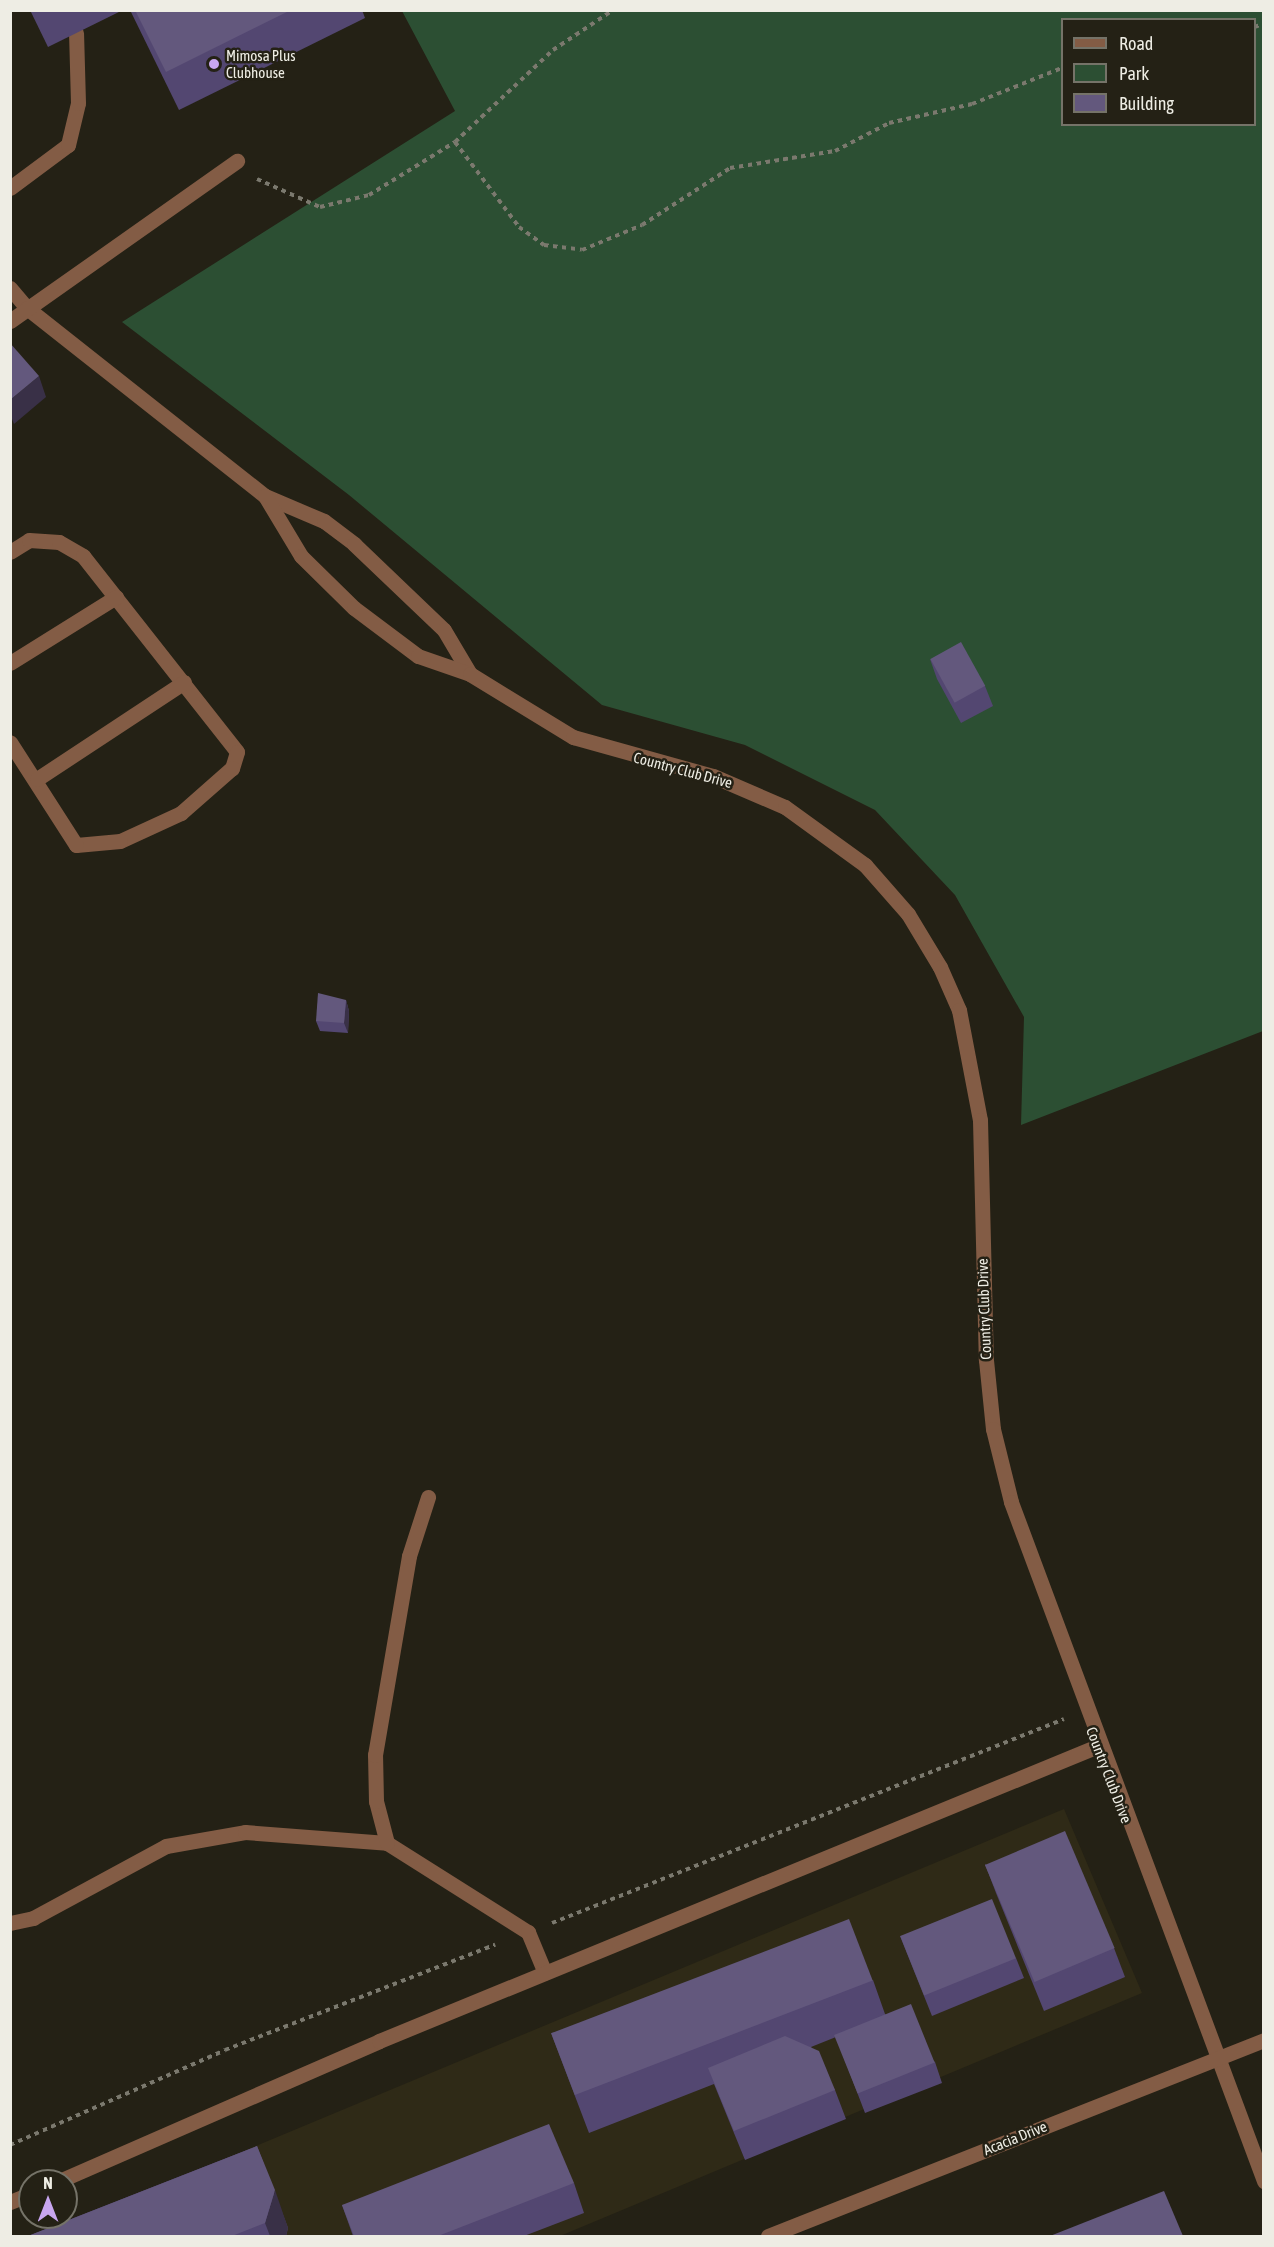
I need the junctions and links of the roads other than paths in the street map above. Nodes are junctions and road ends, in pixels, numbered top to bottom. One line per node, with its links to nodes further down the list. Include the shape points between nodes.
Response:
1 (76, 33): 3 (street, via 78,104 68,144)
2 (237, 161): 5 (street)
3 (10, 188)
4 (10, 288): 5 (street)
5 (27, 308): 6 (street); 7 (street)
6 (10, 321)
7 (265, 496): 11 (street, via 324,521 354,544 444,630); 11 (street, Country Club Drive, via 302,556 354,609 418,656)
8 (10, 552): 9 (street, via 29,540 59,542 83,556)
9 (116, 597): 10 (street); 12 (street)
10 (10, 663)
11 (470, 674): 16 (street, Country Club Drive, via 573,737 713,776 785,807 865,865 909,914 940,967 959,1010 980,1120 982,1290 993,1429 1011,1502)
12 (184, 682): 14 (street); 14 (street, via 237,752 232,768 181,813 120,842 76,845)
13 (10, 742): 14 (street)
14 (37, 779)
15 (428, 1497): 17 (street, via 409,1556 375,1755 376,1801)
16 (1098, 1746): 19 (street); 21 (street, Country Club Drive)
17 (387, 1843): 18 (street, via 245,1832 166,1846 33,1918); 19 (street, via 528,1932)
18 (10, 1923)
19 (545, 1973): 22 (street)
20 (1263, 2040): 21 (street, Acacia Drive)
21 (1218, 2057): 23 (street, Country Club Drive); 24 (street, Acacia Drive)
22 (78, 2173)
23 (1263, 2181)
24 (768, 2236)

